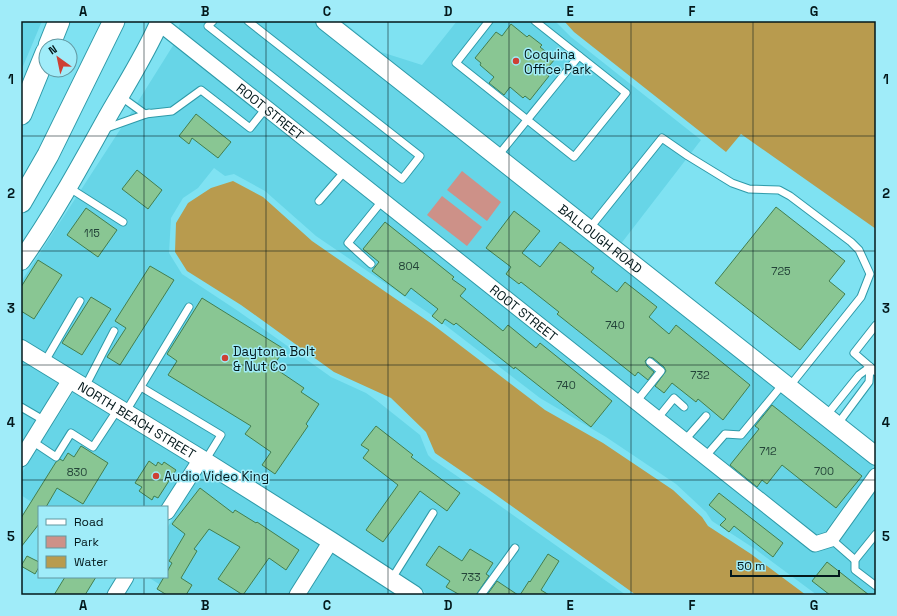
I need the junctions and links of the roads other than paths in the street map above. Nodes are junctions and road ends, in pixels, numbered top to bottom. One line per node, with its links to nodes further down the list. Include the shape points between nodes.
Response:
1 (59, 21): 9 (main road)
2 (114, 21): 23 (main road, via 48,155)
3 (213, 21): 4 (lane, via 208,26 402,179 420,156)
4 (248, 21)
5 (325, 21): 18 (street, BALLOUGH ROAD)
6 (489, 21): 16 (lane, via 456,63)
7 (535, 21): 10 (lane)
8 (160, 22): 12 (street); 13 (street, ROOT STREET)
9 (52, 38)
10 (579, 56): 16 (lane); 16 (lane, via 626,94 584,146 574,157)
11 (38, 73): 15 (main road)
12 (120, 96): 14 (lane); 17 (street)
13 (266, 108): 14 (lane, via 250,128 201,90 172,112); 19 (street, ROOT STREET)
14 (147, 113): 17 (lane)
15 (21, 114)
16 (527, 120): 18 (lane)
17 (100, 130): 20 (street)
18 (496, 157): 25 (street, BALLOUGH ROAD)
19 (345, 171): 21 (lane); 22 (street, ROOT STREET)
20 (68, 187): 24 (lane); 26 (street)
21 (319, 201)
22 (382, 201): 27 (lane, via 348,243); 39 (street, ROOT STREET)
23 (21, 202)
24 (123, 222)
25 (589, 230): 37 (street, BALLOUGH ROAD); 37 (lane, via 662,138 732,183 749,189 779,190 790,196 851,242 859,250 870,274 867,285 861,297)
26 (21, 261)
27 (371, 264)
28 (80, 300): 34 (lane)
29 (189, 307): 38 (lane)
30 (876, 325): 35 (lane, via 854,353)
31 (114, 331): 36 (lane)
32 (21, 349): 34 (street, NORTH BEACH STREET)
33 (650, 362): 39 (lane, via 661,371)
34 (43, 363): 36 (street, NORTH BEACH STREET)
35 (873, 370): 46 (lane, via 869,382); 46 (lane, via 859,375)
36 (77, 385): 42 (street, NORTH BEACH STREET); 45 (street)
37 (786, 386): 46 (street, BALLOUGH ROAD); 50 (lane, via 741,435 725,434)
38 (141, 388): 42 (lane); 52 (lane, via 221,435)
39 (636, 402): 44 (street, ROOT STREET)
40 (21, 406): 45 (lane)
41 (684, 407): 44 (lane, via 674,398)
42 (121, 411): 47 (lane, via 93,447 71,433 56,457); 52 (street, NORTH BEACH STREET)
43 (706, 416): 48 (lane)
44 (657, 419): 48 (street, ROOT STREET)
45 (45, 421): 47 (street)
46 (831, 421): 49 (street, BALLOUGH ROAD)
47 (32, 441): 51 (street)
48 (684, 441): 50 (street, ROOT STREET)
49 (876, 456)
50 (705, 457): 57 (street, ROOT STREET, via 815,544)
51 (21, 459)
52 (203, 460): 54 (street); 58 (street, NORTH BEACH STREET)
53 (876, 476): 57 (street)
54 (168, 511)
55 (433, 513): 62 (lane)
56 (876, 534): 60 (lane)
57 (831, 539): 60 (lane)
58 (331, 541): 62 (street, NORTH BEACH STREET); 65 (street)
59 (515, 548): 67 (lane)
60 (855, 560): 63 (lane, via 856,570)
61 (125, 578): 64 (street)
62 (391, 580): 66 (street, NORTH BEACH STREET)
63 (876, 586)
64 (115, 595)
65 (297, 595)
66 (414, 595)
67 (482, 595)

